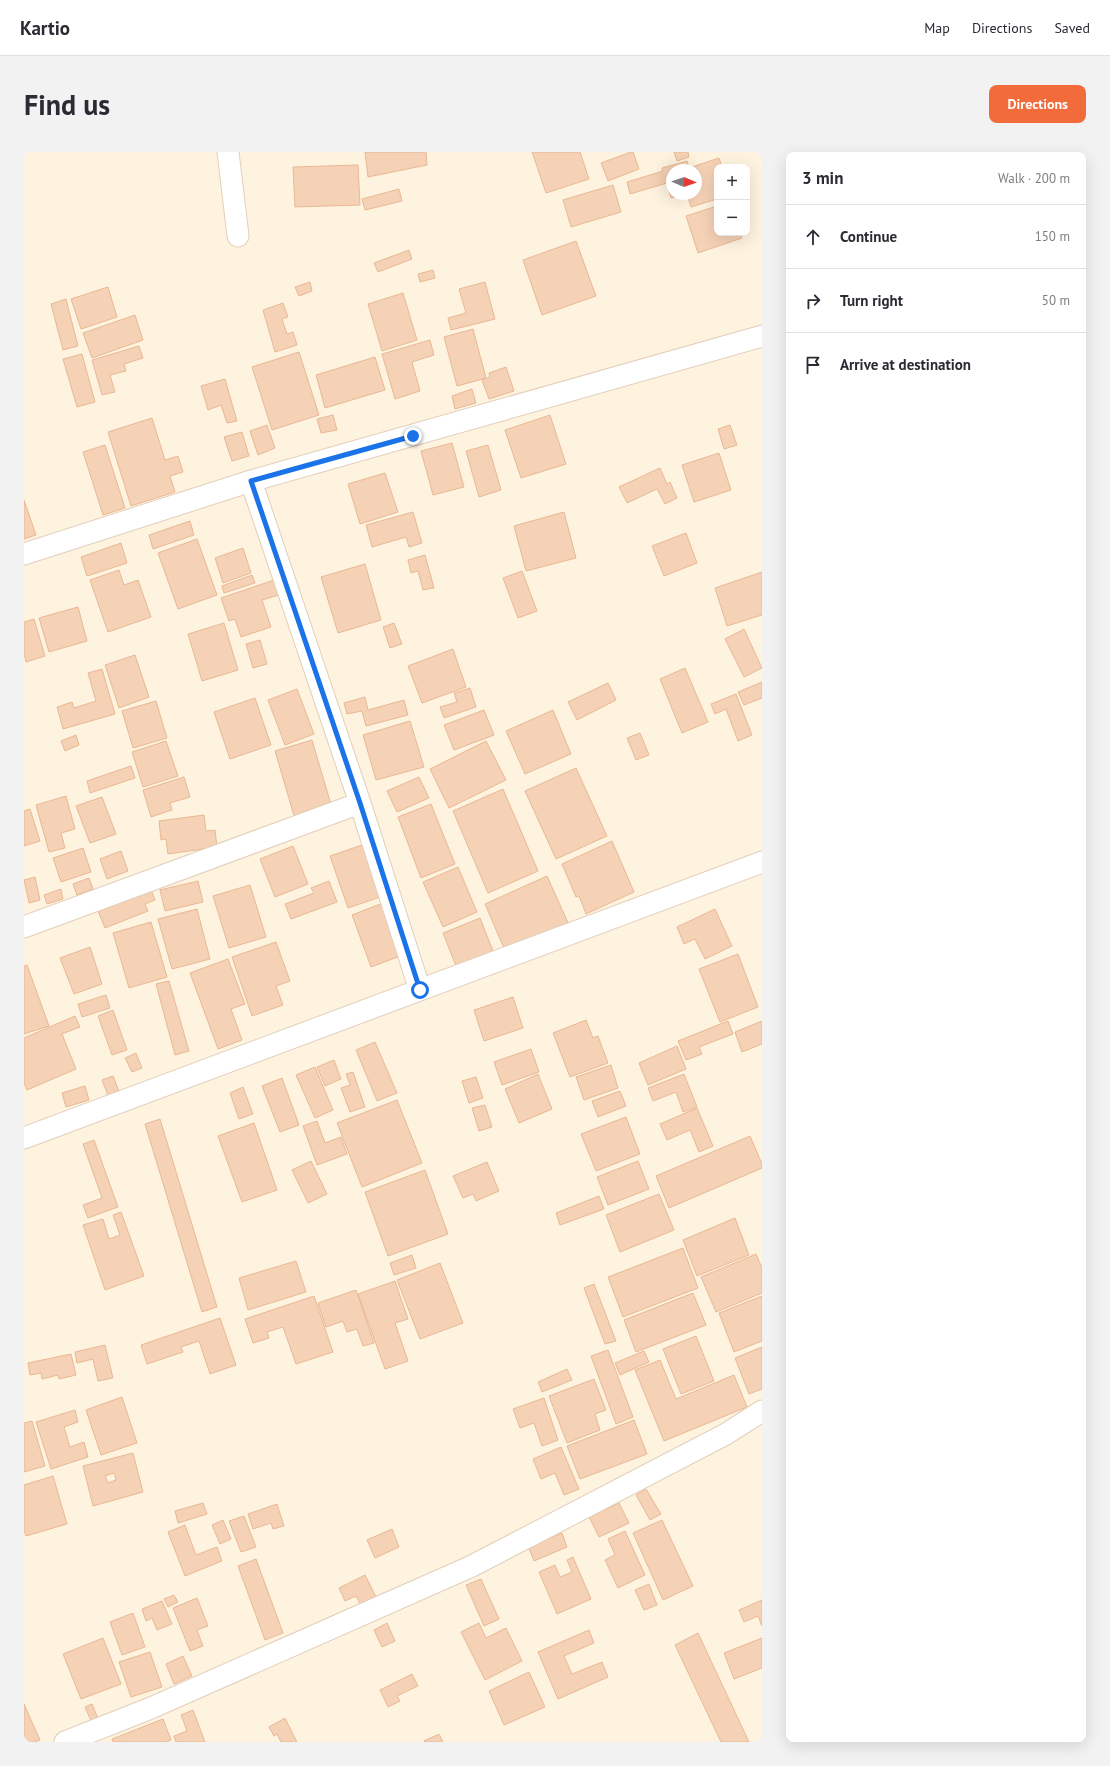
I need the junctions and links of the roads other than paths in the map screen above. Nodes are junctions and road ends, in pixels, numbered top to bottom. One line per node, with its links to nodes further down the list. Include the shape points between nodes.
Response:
1 (228, 152): 2 (street)
2 (238, 236)
3 (762, 336): 4 (street)
4 (251, 481): 5 (street); 6 (street)
5 (24, 554)
6 (360, 803): 8 (street); 9 (street)
7 (762, 862): 9 (street)
8 (24, 927)
9 (420, 990): 10 (street)
10 (24, 1138)
11 (762, 1411): 12 (street, via 726,1434 472,1566 151,1708)
12 (65, 1742)

